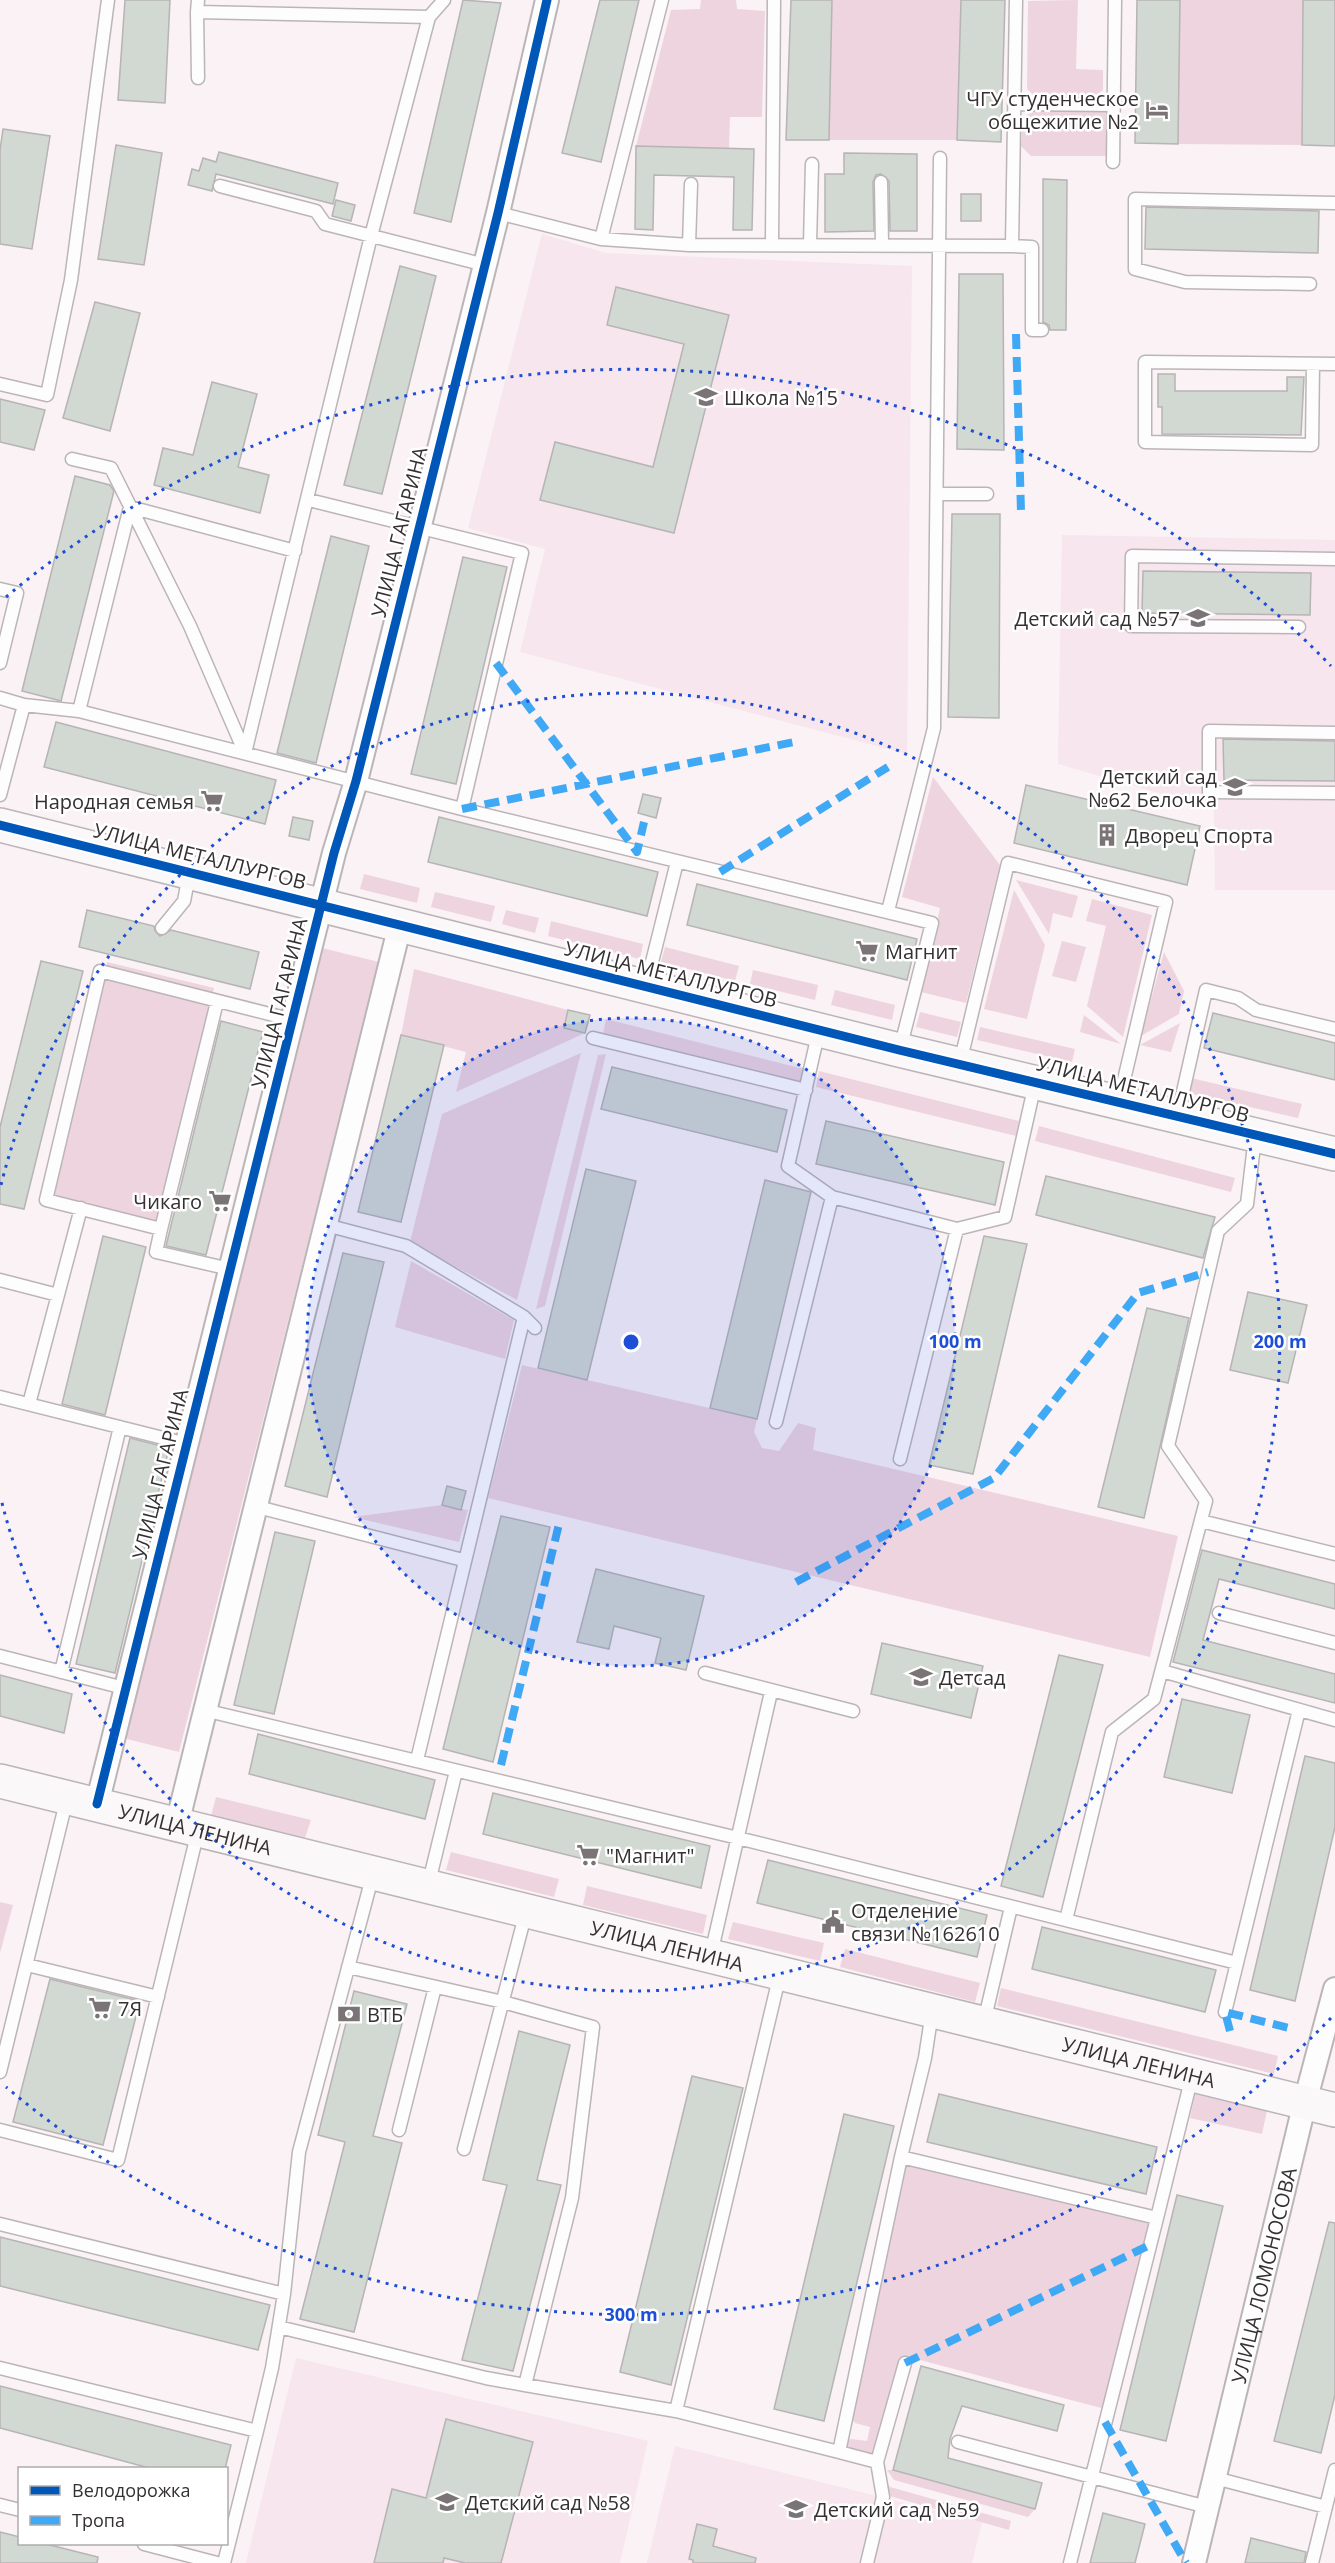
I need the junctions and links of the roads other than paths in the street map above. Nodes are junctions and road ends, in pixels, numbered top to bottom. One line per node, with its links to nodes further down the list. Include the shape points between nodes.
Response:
1 (108, 0): 34 (lane, via 71,280 47,396)
2 (444, 0): 9 (lane)
3 (547, 0): 20 (street, УЛИЦА ГАГАРИНА)
4 (662, 0): 22 (lane)
5 (774, 0): 23 (lane)
6 (1016, 0): 11 (lane)
7 (1115, 0): 12 (lane)
8 (198, 6): 9 (lane); 10 (lane)
9 (429, 17): 21 (lane)
10 (198, 78)
11 (1014, 104): 12 (lane); 28 (lane)
12 (1114, 105): 14 (lane)
13 (940, 158): 27 (lane)
14 (1113, 162)
15 (812, 164): 24 (lane)
16 (882, 182): 25 (lane)
17 (691, 184): 26 (lane)
18 (220, 186): 21 (lane, via 316,211 325,224)
19 (1335, 203): 30 (lane, via 1135,199 1135,269 1185,282)
20 (498, 213): 22 (lane); 29 (street, УЛИЦА ГАГАРИНА)
21 (371, 236): 29 (lane); 38 (lane)
22 (601, 239): 26 (lane)
23 (772, 243): 24 (lane); 26 (lane)
24 (810, 244): 25 (lane)
25 (882, 244): 27 (lane)
26 (688, 245)
27 (940, 245): 28 (lane); 36 (lane)
28 (1012, 246): 31 (lane, via 1032,247 1032,330)
29 (485, 265): 40 (street, УЛИЦА ГАГАРИНА)
30 (1310, 284)
31 (1042, 330)
32 (1313, 364): 32 (lane, via 1312,445 1145,442 1145,362); 33 (lane)
33 (1335, 364)
34 (0, 384)
35 (72, 459): 39 (lane, via 111,468)
36 (937, 494): 37 (lane); 59 (lane, via 934,728)
37 (987, 494)
38 (309, 500): 40 (lane); 41 (lane)
39 (130, 507): 41 (lane); 48 (lane); 50 (lane, via 190,626)
40 (419, 527): 51 (street, УЛИЦА ГАГАРИНА); 54 (lane, via 522,553)
41 (294, 551): 50 (lane)
42 (1335, 560): 44 (lane, via 1132,556 1131,626)
43 (0, 589): 45 (lane, via 17,593)
44 (1299, 627)
45 (0, 663)
46 (0, 698): 47 (lane)
47 (24, 705): 48 (lane); 53 (lane)
48 (79, 711): 50 (lane)
49 (1335, 733): 52 (lane, via 1209,731 1209,792)
50 (245, 753): 51 (lane)
51 (356, 781): 54 (lane); 58 (street, УЛИЦА ГАГАРИНА)
52 (1335, 793)
53 (0, 795)
54 (462, 809): 56 (lane)
55 (0, 825): 57 (street, УЛИЦА МЕТАЛЛУРГОВ)
56 (677, 862): 59 (lane); 62 (lane)
57 (189, 872): 58 (street, УЛИЦА МЕТАЛЛУРГОВ); 61 (lane, via 184,901)
58 (322, 904): 60 (street, УЛИЦА МЕТАЛЛУРГОВ); 64 (street, УЛИЦА ГАГАРИНА)
59 (888, 911): 68 (lane, via 932,923)
60 (400, 926): 62 (street, УЛИЦА МЕТАЛЛУРГОВ); 78 (street)
61 (162, 928)
62 (646, 988): 65 (street, УЛИЦА МЕТАЛЛУРГОВ)
63 (217, 1002): 64 (lane); 77 (lane, via 100,971 46,1200); 79 (lane)
64 (293, 1020): 81 (street, УЛИЦА ГАГАРИНА)
65 (819, 1029): 68 (street, УЛИЦА МЕТАЛЛУРГОВ); 71 (lane)
66 (1335, 1029): 73 (lane, via 1256,1010 1238,998 1206,990)
67 (593, 1038): 71 (lane)
68 (899, 1050): 69 (street, УЛИЦА МЕТАЛЛУРГОВ)
69 (960, 1065): 70 (street, УЛИЦА МЕТАЛЛУРГОВ); 72 (lane, via 1008,863 1166,902)
70 (1036, 1081): 72 (street, УЛИЦА МЕТАЛЛУРГОВ); 80 (lane, via 1005,1217)
71 (806, 1089): 76 (lane, via 788,1166)
72 (1118, 1102): 73 (street, УЛИЦА МЕТАЛЛУРГОВ)
73 (1178, 1116): 74 (street, УЛИЦА МЕТАЛЛУРГОВ)
74 (1256, 1135): 75 (street, УЛИЦА МЕТАЛЛУРГОВ); 93 (lane, via 1247,1204 1218,1231 1168,1446 1206,1501)
75 (1335, 1154)
76 (832, 1197): 80 (lane); 88 (lane)
77 (81, 1208): 79 (lane); 83 (lane)
78 (326, 1225): 84 (lane, via 406,1246); 92 (street)
79 (161, 1229): 81 (lane, via 156,1252)
80 (957, 1229): 91 (lane)
81 (230, 1269): 90 (street, УЛИЦА ГАГАРИНА)
82 (0, 1280): 83 (lane)
83 (58, 1295): 87 (lane)
84 (524, 1317): 85 (lane); 95 (lane)
85 (535, 1328)
86 (0, 1397): 87 (lane)
87 (29, 1404): 89 (lane)
88 (776, 1422)
89 (120, 1427): 90 (lane); 100 (lane)
90 (187, 1444): 102 (street, УЛИЦА ГАГАРИНА)
91 (900, 1459)
92 (254, 1506): 95 (lane); 104 (street)
93 (1201, 1521): 94 (lane); 99 (lane)
94 (1335, 1554)
95 (464, 1560): 108 (lane)
96 (1219, 1613): 97 (lane)
97 (1335, 1643)
98 (0, 1656): 100 (lane)
99 (1162, 1671): 105 (lane); 118 (lane, via 1154,1699 1112,1731)
100 (62, 1672): 102 (lane)
101 (705, 1673): 103 (lane)
102 (124, 1688): 111 (street, УЛИЦА ГАГАРИНА)
103 (771, 1692): 106 (lane); 113 (lane)
104 (204, 1710): 108 (lane); 112 (street)
105 (1299, 1710): 107 (lane); 120 (lane)
106 (853, 1711)
107 (1335, 1720)
108 (417, 1760): 109 (lane)
109 (456, 1771): 113 (lane); 115 (lane)
110 (0, 1781): 111 (street, УЛИЦА ЛЕНИНА)
111 (82, 1801): 112 (street, УЛИЦА ЛЕНИНА); 121 (lane)
112 (188, 1827): 114 (street, УЛИЦА ЛЕНИНА); 126 (lane)
113 (738, 1838): 116 (lane); 119 (lane)
114 (373, 1872): 115 (street, УЛИЦА ЛЕНИНА); 122 (lane)
115 (428, 1886): 117 (street, УЛИЦА ЛЕНИНА)
116 (1011, 1907): 118 (lane); 130 (lane)
117 (527, 1910): 119 (street, УЛИЦА ЛЕНИНА); 127 (lane)
118 (1065, 1920): 120 (lane)
119 (710, 1956): 123 (street, УЛИЦА ЛЕНИНА)
120 (1237, 1964): 129 (lane)
121 (27, 1965): 126 (lane); 131 (lane)
122 (348, 1967): 124 (lane); 140 (lane, via 299,2152)
123 (780, 1973): 128 (street, УЛИЦА ЛЕНИНА); 145 (lane)
124 (435, 1987): 127 (lane); 135 (lane)
125 (1335, 1989): 133 (street, УЛИЦА ЛОМОНОСОВА)
126 (158, 1997): 134 (lane, via 118,2160)
127 (503, 2002): 136 (lane); 144 (lane, via 592,2027 572,2198)
128 (933, 2010): 130 (street, УЛИЦА ЛЕНИНА); 137 (lane)
129 (1225, 2012)
130 (983, 2023): 132 (street, УЛИЦА ЛЕНИНА)
131 (0, 2072)
132 (1193, 2075): 133 (street, УЛИЦА ЛЕНИНА); 138 (lane)
133 (1320, 2106): 152 (street, УЛИЦА ЛОМОНОСОВА)
134 (0, 2130)
135 (399, 2130)
136 (464, 2149)
137 (901, 2157): 138 (lane); 148 (lane)
138 (1157, 2218): 151 (lane)
139 (0, 2224): 140 (lane)
140 (284, 2294): 141 (lane)
141 (279, 2327): 144 (lane); 146 (lane)
142 (905, 2363): 149 (lane)
143 (0, 2368): 146 (lane)
144 (525, 2385): 145 (lane)
145 (676, 2411): 148 (lane)
146 (257, 2431): 159 (lane)
147 (958, 2442): 151 (lane)
148 (839, 2452): 149 (lane)
149 (877, 2462): 160 (lane, via 883,2497)
150 (1335, 2470): 155 (lane)
151 (1092, 2477): 154 (lane); 161 (lane)
152 (1215, 2478): 154 (street, УЛИЦА ЛОМОНОСОВА); 155 (lane)
153 (0, 2505): 156 (lane)
154 (1207, 2507): 162 (street, УЛИЦА ЛОМОНОСОВА)
155 (1326, 2507): 163 (lane)
156 (18, 2510)
157 (148, 2545): 158 (lane)
158 (217, 2563)
159 (224, 2563)
160 (867, 2563)
161 (1070, 2563)
162 (1194, 2563)
163 (1312, 2563)

